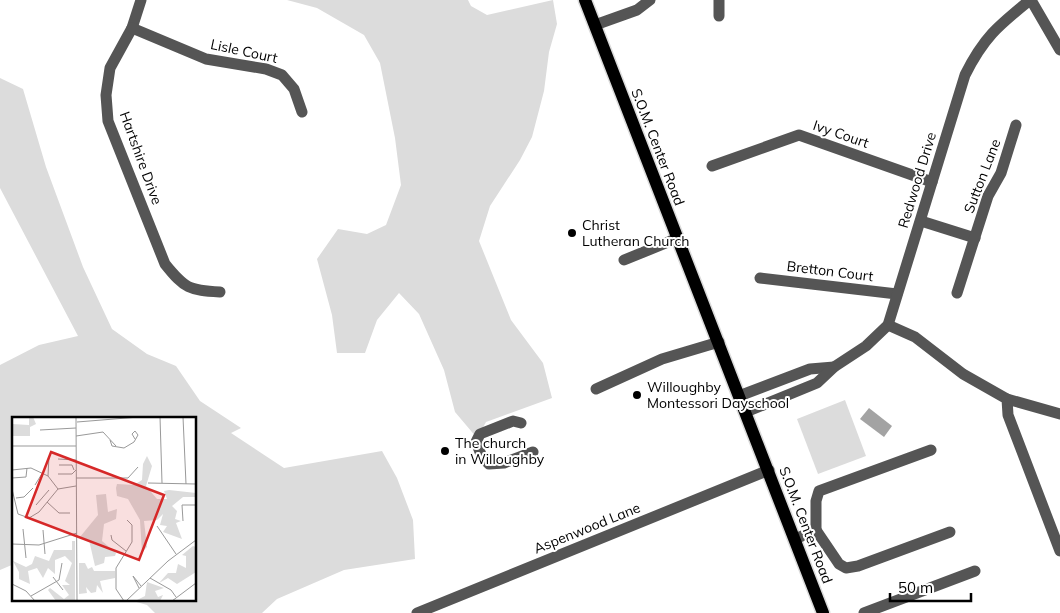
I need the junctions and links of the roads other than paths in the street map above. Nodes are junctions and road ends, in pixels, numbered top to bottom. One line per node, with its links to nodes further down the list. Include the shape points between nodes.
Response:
1 (141, 0): 8 (street, Hartshire Drive)
2 (585, 0): 7 (main road, S.O.M. Center Road)
3 (650, 0): 7 (street, via 637,10)
4 (719, 0): 6 (street)
5 (1031, 0): 9 (street); 13 (street, Redwood Drive, via 994,28 975,54 965,75)
6 (719, 16)
7 (594, 25): 15 (main road, S.O.M. Center Road)
8 (132, 28): 10 (street, Lisle Court, via 206,59 266,69 282,75 294,88); 19 (street, Hartshire Drive, via 110,68 106,95 108,121 166,264 181,283 196,290)
9 (1060, 50)
10 (302, 112)
11 (1016, 125): 16 (street, Sutton Lane)
12 (712, 166): 13 (street, Ivy Court, via 799,135)
13 (932, 182): 14 (street, Redwood Drive)
14 (921, 221): 16 (street); 21 (street, Redwood Drive)
15 (678, 238): 17 (street); 23 (main road, S.O.M. Center Road)
16 (975, 238): 20 (street, Sutton Lane)
17 (624, 260)
18 (760, 278): 21 (street, Bretton Court)
19 (220, 292)
20 (957, 293)
21 (897, 294): 22 (street, Redwood Drive)
22 (888, 325): 24 (street, via 866,346); 27 (street, via 915,337 963,374)
23 (718, 342): 25 (street, via 662,359); 26 (main road, S.O.M. Center Road)
24 (834, 368): 26 (street, via 810,369); 28 (street, via 817,383)
25 (596, 389)
26 (739, 396): 28 (main road, S.O.M. Center Road)
27 (1007, 399): 29 (street); 37 (street, via 1008,415)
28 (746, 412): 33 (main road, S.O.M. Center Road)
29 (1060, 414)
30 (522, 423): 32 (street, via 513,421 480,434 476,442 482,458 489,464 497,464)
31 (930, 450): 34 (street, via 819,492)
32 (533, 452)
33 (769, 470): 36 (main road, S.O.M. Center Road); 39 (street, Aspenwood Lane)
34 (816, 530): 35 (street, via 839,564 846,568); 36 (street)
35 (950, 532)
36 (795, 539): 40 (main road, S.O.M. Center Road)
37 (1060, 551)
38 (975, 571): 41 (street)
39 (417, 613)
40 (823, 613)
41 (864, 613)

